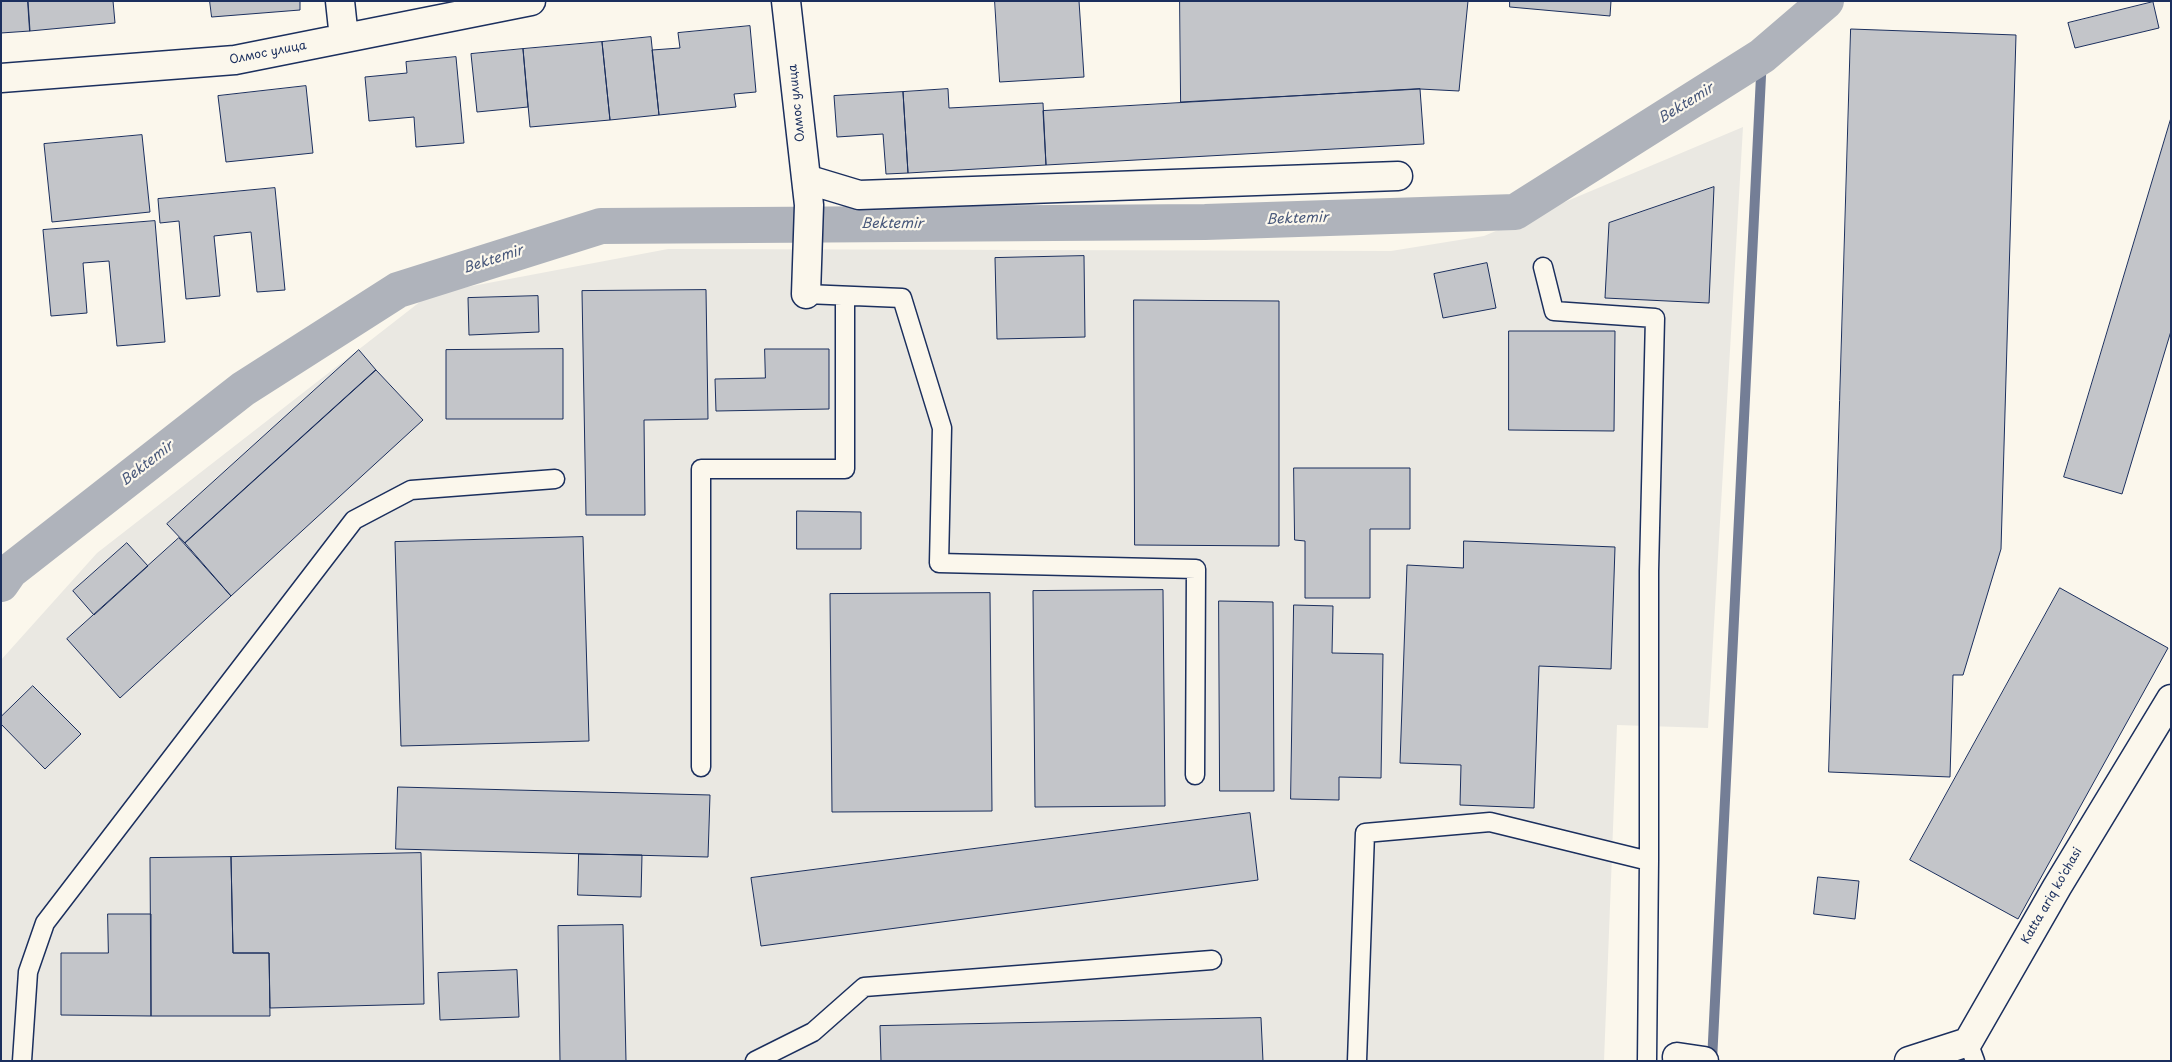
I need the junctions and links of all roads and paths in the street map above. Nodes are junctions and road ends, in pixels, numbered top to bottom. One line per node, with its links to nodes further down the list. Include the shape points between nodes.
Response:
1 (340, 1): 4 (street)
2 (531, 1): 4 (street, Олмос улица)
3 (786, 1): 7 (street, Олмос улица)
4 (344, 38): 5 (street, Олмос улица, via 236,60)
5 (1, 78)
6 (1398, 176): 7 (street, via 859,195)
7 (807, 192): 9 (street, Олмос улица)
8 (1543, 267): 15 (lane, via 1554,311 1655,318 1648,572)
9 (806, 294): 10 (lane)
10 (845, 296): 13 (lane, via 845,470 701,469); 14 (lane, via 902,298 942,428 939,563 1196,569)
11 (555, 479): 20 (lane, via 411,490 354,520 45,924 28,972)
12 (2171, 699): 17 (street, Katta ariq ko'chasi, via 2056,888)
13 (701, 767)
14 (1195, 775)
15 (1649, 861): 19 (lane); 22 (lane, via 1490,822 1365,833)
16 (1212, 960): 21 (lane, via 864,987 812,1032)
17 (1972, 1051): 24 (street, Katta ariq ko'chasi)
18 (1677, 1057): 19 (lane); 23 (street)
19 (1647, 1060)
20 (22, 1061)
21 (755, 1061)
22 (1357, 1061)
23 (1704, 1061)
24 (1909, 1061)

